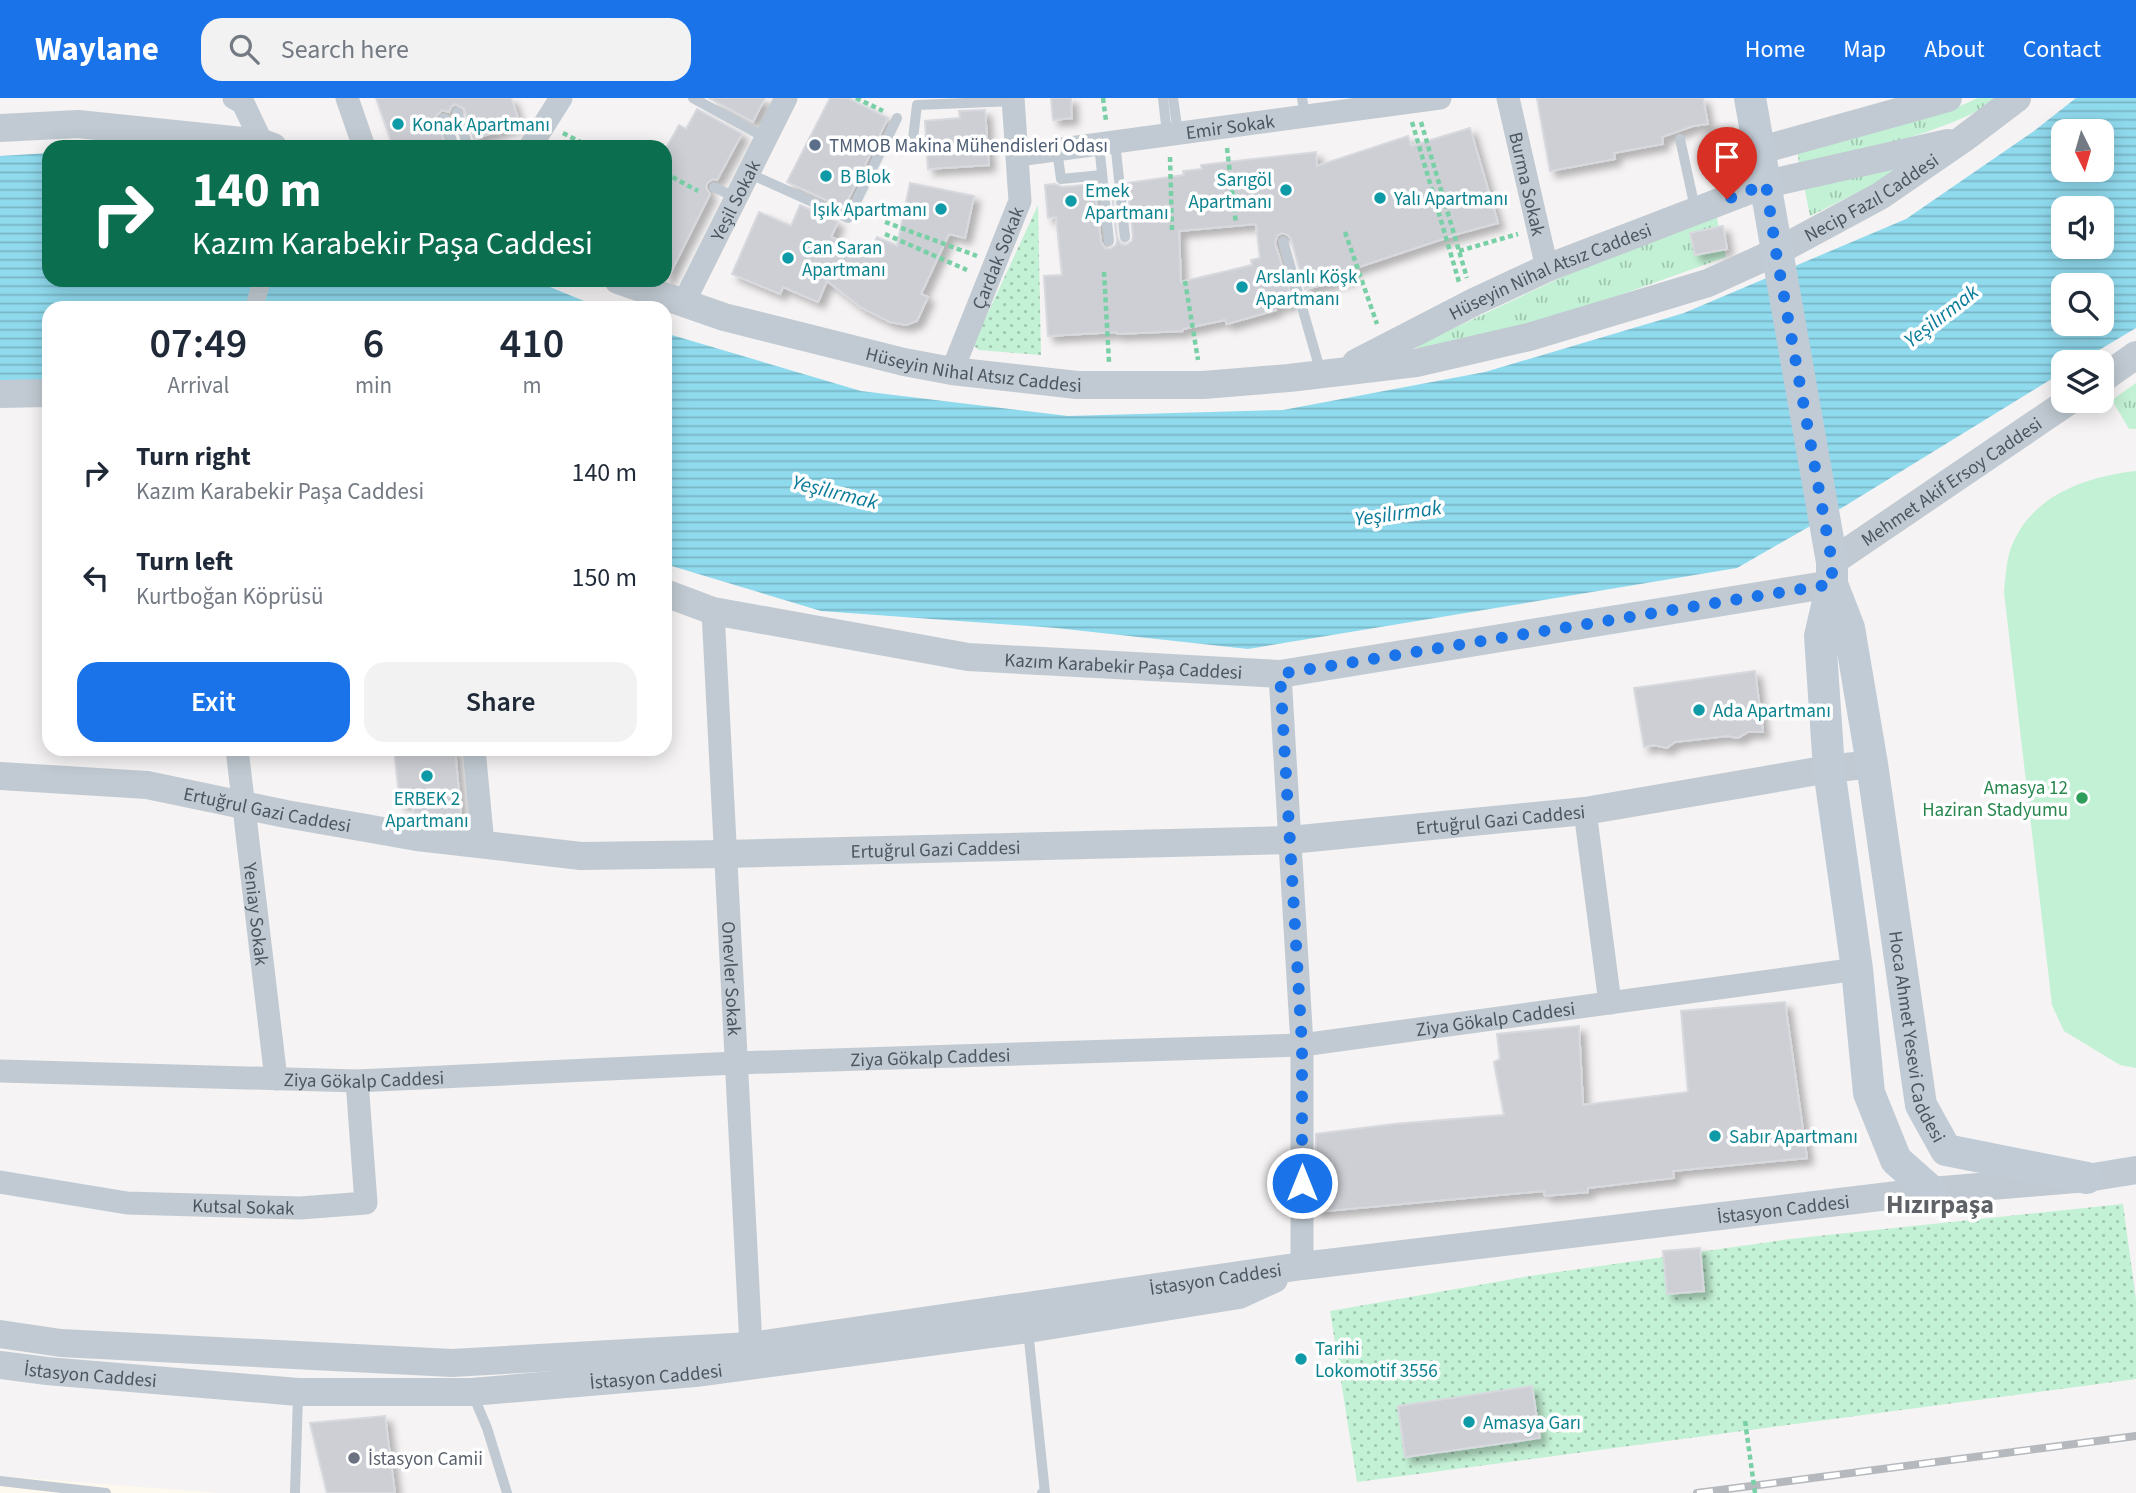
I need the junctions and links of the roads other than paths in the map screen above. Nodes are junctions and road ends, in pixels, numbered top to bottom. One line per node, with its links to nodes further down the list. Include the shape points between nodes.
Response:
1 (234, 98): 26 (street, via 243,103)
2 (347, 98): 27 (street)
3 (536, 98): 19 (street)
4 (561, 98): 19 (street)
5 (693, 98): 22 (lane)
6 (786, 98): 22 (street, Yeşil Sokak)
7 (1163, 98): 21 (lane)
8 (1173, 98): 21 (lane)
9 (1440, 98): 15 (street, Emir Sokak)
10 (1508, 98): 46 (street, Burma Sokak)
11 (1750, 98): 34 (main road)
12 (1948, 98): 34 (street, via 1880,112)
13 (2017, 98): 24 (street, Necip Fazıl Caddesi)
14 (1013, 99): 32 (lane, via 916,105); 35 (street, Çardak Sokak)
15 (1304, 107): 21 (street, Emir Sokak, via 1225,127)
16 (457, 112): 29 (lane)
17 (444, 118): 28 (lane)
18 (897, 118): 36 (lane, via 848,218)
19 (545, 123): 30 (street)
20 (0, 128): 25 (street, via 78,124)
21 (1172, 134): 31 (street, Emir Sokak)
22 (766, 138): 36 (street, Yeşil Sokak)
23 (1680, 139): 41 (lane)
24 (1963, 139): 38 (street, Necip Fazıl Caddesi); 45 (street, Necip Fazıl Caddesi)
25 (222, 140)
26 (264, 140)
27 (362, 140)
28 (452, 140)
29 (466, 140)
30 (534, 140)
31 (1107, 143): 33 (street, Emir Sokak); 37 (lane); 42 (lane)
32 (912, 147)
33 (1057, 149): 35 (street, Emir Sokak); 37 (lane, via 1061,179)
34 (1761, 150): 38 (main road)
35 (1018, 155): 50 (street, Çardak Sokak, via 1020,201)
36 (748, 173): 40 (street, Yeşil Sokak)
37 (1102, 175): 43 (lane)
38 (1766, 184): 41 (street, Hüseyin Nihal Atsız Caddesi); 45 (main road)
39 (714, 187): 40 (lane)
40 (736, 198): 48 (street, Yeşil Sokak)
41 (1696, 211): 46 (street, Hüseyin Nihal Atsız Caddesi)
42 (1125, 237)
43 (1109, 241)
44 (1283, 241): 52 (lane)
45 (1777, 260): 52 (street, Hüseyin Nihal Atsız Caddesi, via 1529,337 1416,363); 56 (main road)
46 (1547, 268): 52 (street, Hüseyin Nihal Atsız Caddesi)
47 (637, 287): 48 (street, Hüseyin Nihal Atsız Caddesi)
48 (683, 304): 50 (street, Hüseyin Nihal Atsız Caddesi)
49 (2136, 355): 51 (street)
50 (952, 371): 52 (street, Hüseyin Nihal Atsız Caddesi, via 1077,385 1203,385)
51 (2114, 371)
52 (1331, 372)
53 (42, 393): 54 (street)
54 (0, 394)
55 (2052, 413): 56 (street, Mehmet Akif Ersoy Caddesi)
56 (1831, 565): 59 (street, Kazım Karabekir Paşa Caddesi); 62 (main road, Hoca Ahmet Yesevi Caddesi, via 1849,628); 63 (main road, via 1821,636)
57 (672, 596): 58 (street, Kazım Karabekir Paşa Caddesi)
58 (713, 611): 59 (street, Kazım Karabekir Paşa Caddesi, via 968,657); 69 (street, Onevler Sokak)
59 (1280, 674): 67 (street)
60 (238, 756): 65 (street, Yeniay Sokak)
61 (475, 756): 68 (street)
62 (1872, 764): 63 (street, Ertuğrul Gazi Caddesi); 78 (main road, Hoca Ahmet Yesevi Caddesi, via 1921,1105 1946,1150)
63 (1829, 769): 66 (street, Ertuğrul Gazi Caddesi); 70 (main road)
64 (0, 776): 65 (street, Ertuğrul Gazi Caddesi, via 147,785)
65 (243, 804): 68 (street, Ertuğrul Gazi Caddesi, via 417,837); 75 (street, Yeniay Sokak)
66 (1585, 811): 67 (street, Ertuğrul Gazi Caddesi); 71 (street)
67 (1290, 840): 69 (street, Ertuğrul Gazi Caddesi); 72 (street)
68 (483, 844): 69 (street, Ertuğrul Gazi Caddesi, via 581,856)
69 (725, 854): 73 (street, Onevler Sokak)
70 (1857, 969): 71 (street, Ziya Gökalp Caddesi); 80 (main road, via 1869,1093 1896,1160)
71 (1610, 1003): 72 (street, Ziya Gökalp Caddesi)
72 (1302, 1045): 73 (street, Ziya Gökalp Caddesi); 81 (street)
73 (736, 1063): 76 (street, Ziya Gökalp Caddesi); 84 (street, Onevler Sokak)
74 (0, 1071): 75 (street, Ziya Gökalp Caddesi)
75 (275, 1079): 76 (street, Ziya Gökalp Caddesi)
76 (357, 1081): 79 (street, Kutsal Sokak, via 366,1203 300,1208 127,1203)
77 (2136, 1170): 78 (street)
78 (2087, 1178): 80 (street)
79 (0, 1182)
80 (1931, 1191): 81 (street, İstasyon Caddesi)
81 (1303, 1266): 82 (street, İstasyon Caddesi)
82 (1026, 1317): 84 (street, İstasyon Caddesi); 87 (street, İstasyon Caddesi, via 695,1373); 92 (lane)
83 (0, 1334): 84 (street, İstasyon Caddesi, via 61,1343 452,1363)
84 (751, 1346)
85 (0, 1365): 86 (street, İstasyon Caddesi)
86 (298, 1392): 87 (street, İstasyon Caddesi); 90 (lane)
87 (471, 1392): 91 (lane, via 492,1440)
88 (0, 1481): 89 (lane)
89 (106, 1493)
90 (295, 1493)
91 (507, 1493)
92 (1042, 1493)

